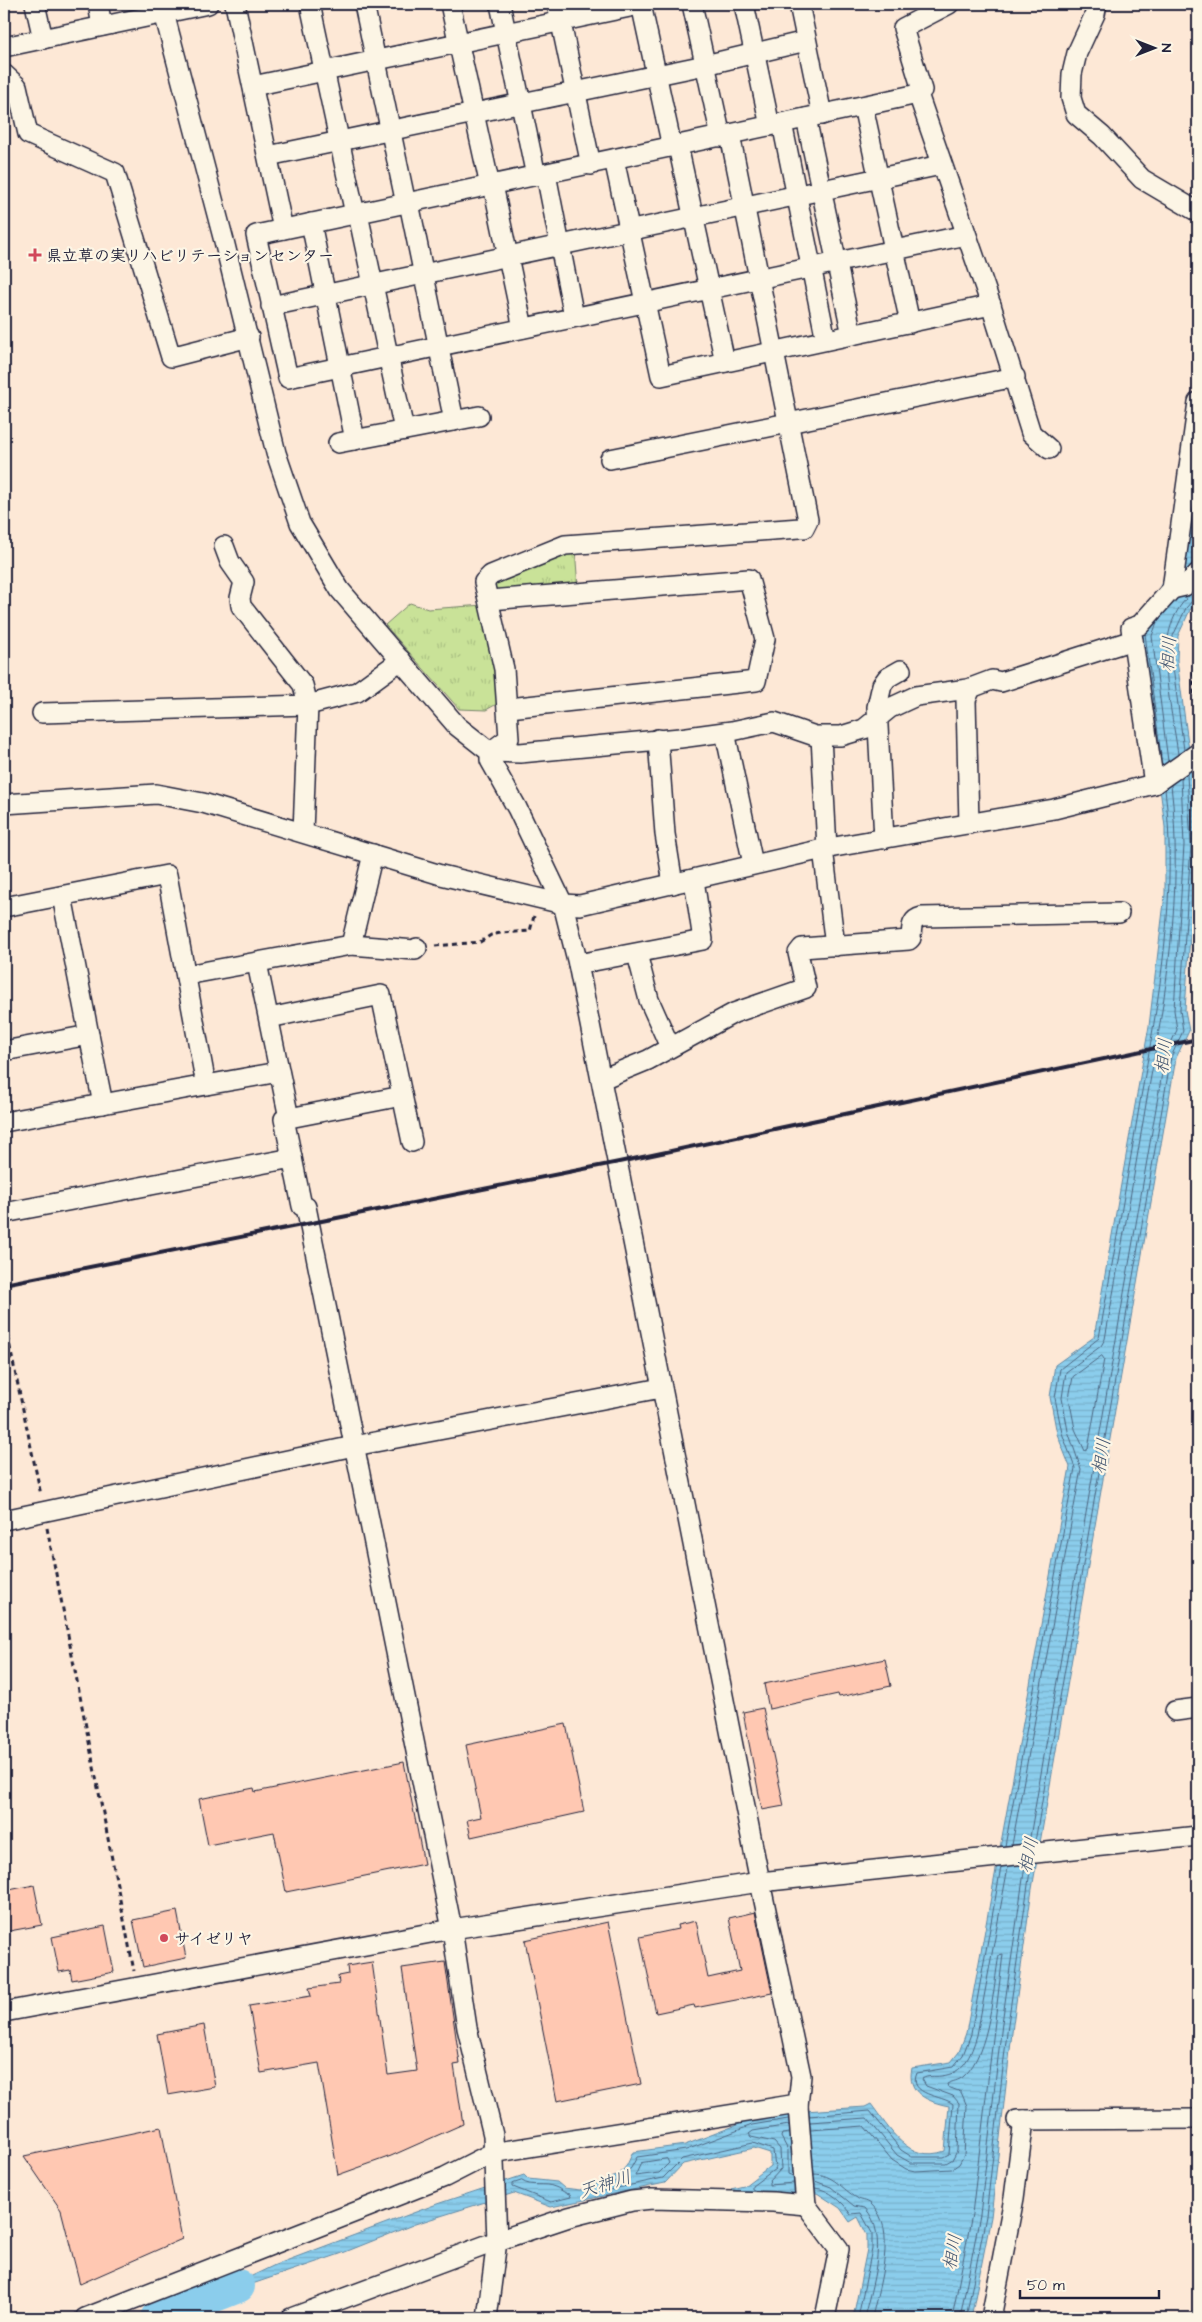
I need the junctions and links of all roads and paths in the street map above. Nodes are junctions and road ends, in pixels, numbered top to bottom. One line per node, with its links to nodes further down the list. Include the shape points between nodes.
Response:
1 (35, 4): 19 (street)
2 (98, 4): 17 (street)
3 (208, 4): 15 (street)
4 (235, 4): 29 (street)
5 (310, 4): 26 (street)
6 (364, 4): 24 (street)
7 (450, 4): 21 (street)
8 (500, 4): 18 (street)
9 (642, 4): 16 (street); 28 (street)
10 (692, 4): 25 (street)
11 (744, 4): 23 (street)
12 (799, 4): 20 (street)
13 (949, 4): 31 (street, via 903,28 922,90)
14 (1097, 4): 52 (street, via 1072,74 1070,98 1076,114 1102,136 1142,179)
15 (168, 10): 17 (street); 76 (street)
16 (559, 12): 18 (street); 30 (street)
17 (102, 26): 19 (street)
18 (506, 32): 21 (street); 32 (street)
19 (43, 39): 22 (street)
20 (806, 41): 23 (street); 35 (street)
21 (458, 42): 24 (street); 34 (street)
22 (4, 47)
23 (755, 53): 25 (street); 36 (street)
24 (376, 61): 26 (street); 37 (street)
25 (705, 65): 28 (street); 38 (street)
26 (324, 72): 29 (street); 39 (street)
27 (4, 74): 76 (street, via 17,86 28,134 115,174 171,357)
28 (656, 75): 30 (street); 40 (street)
29 (253, 86): 41 (street)
30 (576, 91): 32 (street); 43 (street)
31 (918, 94): 33 (street); 44 (street)
32 (521, 103): 34 (street); 45 (street)
33 (863, 106): 35 (street); 46 (street)
34 (474, 113): 37 (street); 47 (street)
35 (814, 117): 36 (street); 48 (street)
36 (776, 125): 38 (street); 49 (street)
37 (391, 131): 39 (street); 50 (street)
38 (725, 136): 40 (street); 51 (street)
39 (339, 142): 41 (street); 53 (street)
40 (675, 147): 42 (street); 54 (street)
41 (268, 156): 56 (street)
42 (614, 159): 43 (street); 57 (street)
43 (591, 165): 45 (street)
44 (941, 165): 46 (street); 58 (street)
45 (541, 175): 47 (street); 59 (street)
46 (879, 178): 48 (street); 60 (street)
47 (491, 186): 50 (street); 61 (street)
48 (822, 191): 49 (street); 62 (street)
49 (797, 196): 51 (street); 63 (street)
50 (408, 204): 53 (street); 64 (street)
51 (744, 207): 54 (street); 65 (street)
52 (1198, 212)
53 (357, 214): 55 (street); 66 (street)
54 (693, 217): 57 (street); 67 (street)
55 (311, 223): 56 (street); 68 (street)
56 (283, 229): 70 (street, via 256,235)
57 (629, 230): 59 (street); 69 (street)
58 (966, 235): 60 (street); 71 (street)
59 (560, 246): 61 (street); 72 (street)
60 (894, 250): 62 (street); 73 (street)
61 (508, 256): 64 (street); 74 (street)
62 (837, 262): 63 (street); 75 (street)
63 (811, 268): 65 (street); 77 (street)
64 (425, 274): 66 (street); 78 (street)
65 (760, 278): 67 (street); 79 (street)
66 (374, 285): 68 (street); 80 (street)
67 (709, 289): 69 (street); 81 (street)
68 (326, 295): 70 (street); 82 (street)
69 (645, 302): 72 (street); 81 (street, via 660,376)
70 (271, 306): 82 (street, via 288,378)
71 (991, 306): 73 (street); 83 (street)
72 (574, 317): 74 (street)
73 (910, 322): 75 (street)
74 (523, 328): 78 (street)
75 (852, 334): 77 (street)
76 (249, 337): 97 (street, via 276,452 300,523 340,590)
77 (826, 340): 79 (street)
78 (440, 346): 80 (street); 86 (street)
79 (775, 351): 81 (street); 87 (street)
80 (389, 357): 82 (street); 88 (street)
81 (725, 362)
82 (340, 367): 88 (street, via 347,441)
83 (1015, 377): 87 (street); 89 (street, via 1031,433)
84 (1198, 402): 93 (street)
85 (479, 416): 86 (street)
86 (454, 421): 88 (street)
87 (790, 422): 90 (street); 94 (street, via 808,520 804,528 555,548 492,575 484,582)
88 (404, 430)
89 (1049, 450)
90 (610, 459)
91 (224, 546): 100 (street, via 230,562 244,582 241,606 303,685)
92 (1198, 573): 93 (street, via 1185,586)
93 (1172, 589): 95 (street, via 1140,624 1131,628)
94 (490, 600): 101 (street); 101 (street, via 749,579 765,639 756,681)
95 (1133, 640): 99 (street, via 1001,682 992,680); 110 (street)
96 (1198, 646): 104 (path, via 1193,666)
97 (401, 660): 100 (street, via 357,692); 108 (street, via 457,726)
98 (902, 670): 103 (street, via 887,678 882,685)
99 (972, 688): 103 (street, via 916,696 890,708); 112 (street, via 966,700)
100 (308, 704): 102 (street); 113 (street)
101 (509, 708): 108 (street, via 509,738)
102 (42, 713)
103 (878, 718): 106 (street, via 851,733); 114 (street)
104 (1198, 720)
105 (725, 732): 106 (street, via 774,722); 107 (street); 117 (street)
106 (821, 737): 115 (street)
107 (658, 739): 108 (street, via 520,753); 119 (street, via 664,834)
108 (490, 752): 122 (street, via 490,760)
109 (1198, 753): 110 (street)
110 (1154, 784): 112 (street)
111 (4, 804): 113 (street, via 146,793 203,803)
112 (969, 824): 114 (street)
113 (303, 832): 116 (street)
114 (884, 839): 115 (street)
115 (825, 848): 117 (street); 126 (street)
116 (373, 854): 121 (street, via 441,875); 125 (street)
117 (753, 864): 118 (street)
118 (694, 880): 119 (street); 128 (street, via 703,940)
119 (672, 884): 122 (street, via 580,905)
120 (62, 896): 123 (street); 131 (street, via 167,875); 133 (street)
121 (539, 898): 122 (street); 127 (path, via 530,931 496,934 480,942)
122 (563, 904): 130 (street)
123 (4, 907)
124 (1119, 912): 126 (street, via 922,917 912,922 909,940)
125 (351, 945): 127 (street); 129 (street)
126 (835, 946): 134 (street, via 799,950 806,988 734,1013)
127 (417, 948)
128 (637, 954): 130 (street); 134 (street, via 649,1000)
129 (257, 963): 131 (street); 132 (street)
130 (578, 964): 137 (street)
131 (186, 975): 138 (street)
132 (269, 1018): 136 (street); 139 (street, via 381,995)
133 (89, 1035): 135 (street); 140 (street)
134 (670, 1047): 137 (street)
135 (4, 1051)
136 (279, 1072): 138 (street); 141 (street)
137 (602, 1079): 147 (street)
138 (206, 1085): 140 (street)
139 (402, 1096): 141 (street); 143 (street)
140 (103, 1104): 142 (street)
141 (289, 1118): 144 (street, via 284,1119)
142 (4, 1122)
143 (412, 1142)
144 (292, 1158): 145 (street); 148 (street, via 302,1206 306,1207)
145 (4, 1213)
146 (4, 1319): 149 (path)
147 (661, 1388): 148 (street); 154 (street)
148 (354, 1446): 149 (street); 155 (street)
149 (44, 1511): 150 (street); 156 (path)
150 (4, 1520)
151 (1198, 1708): 152 (street)
152 (1175, 1711)
153 (1198, 1836): 154 (street)
154 (760, 1882): 155 (street); 158 (street, via 801,2076)
155 (452, 1929): 156 (street); 160 (street, via 467,2028 493,2135)
156 (138, 1988): 157 (street)
157 (4, 2012)
158 (798, 2106): 160 (street, via 724,2114); 161 (street)
159 (1198, 2119): 167 (street, via 1021,2120 1014,2198)
160 (492, 2158): 162 (street); 163 (street)
161 (806, 2205): 162 (street, via 632,2201); 166 (street, via 838,2249)
162 (496, 2236): 164 (street); 165 (street)
163 (85, 2318)
164 (291, 2318)
165 (487, 2318)
166 (825, 2318)
167 (991, 2318)

